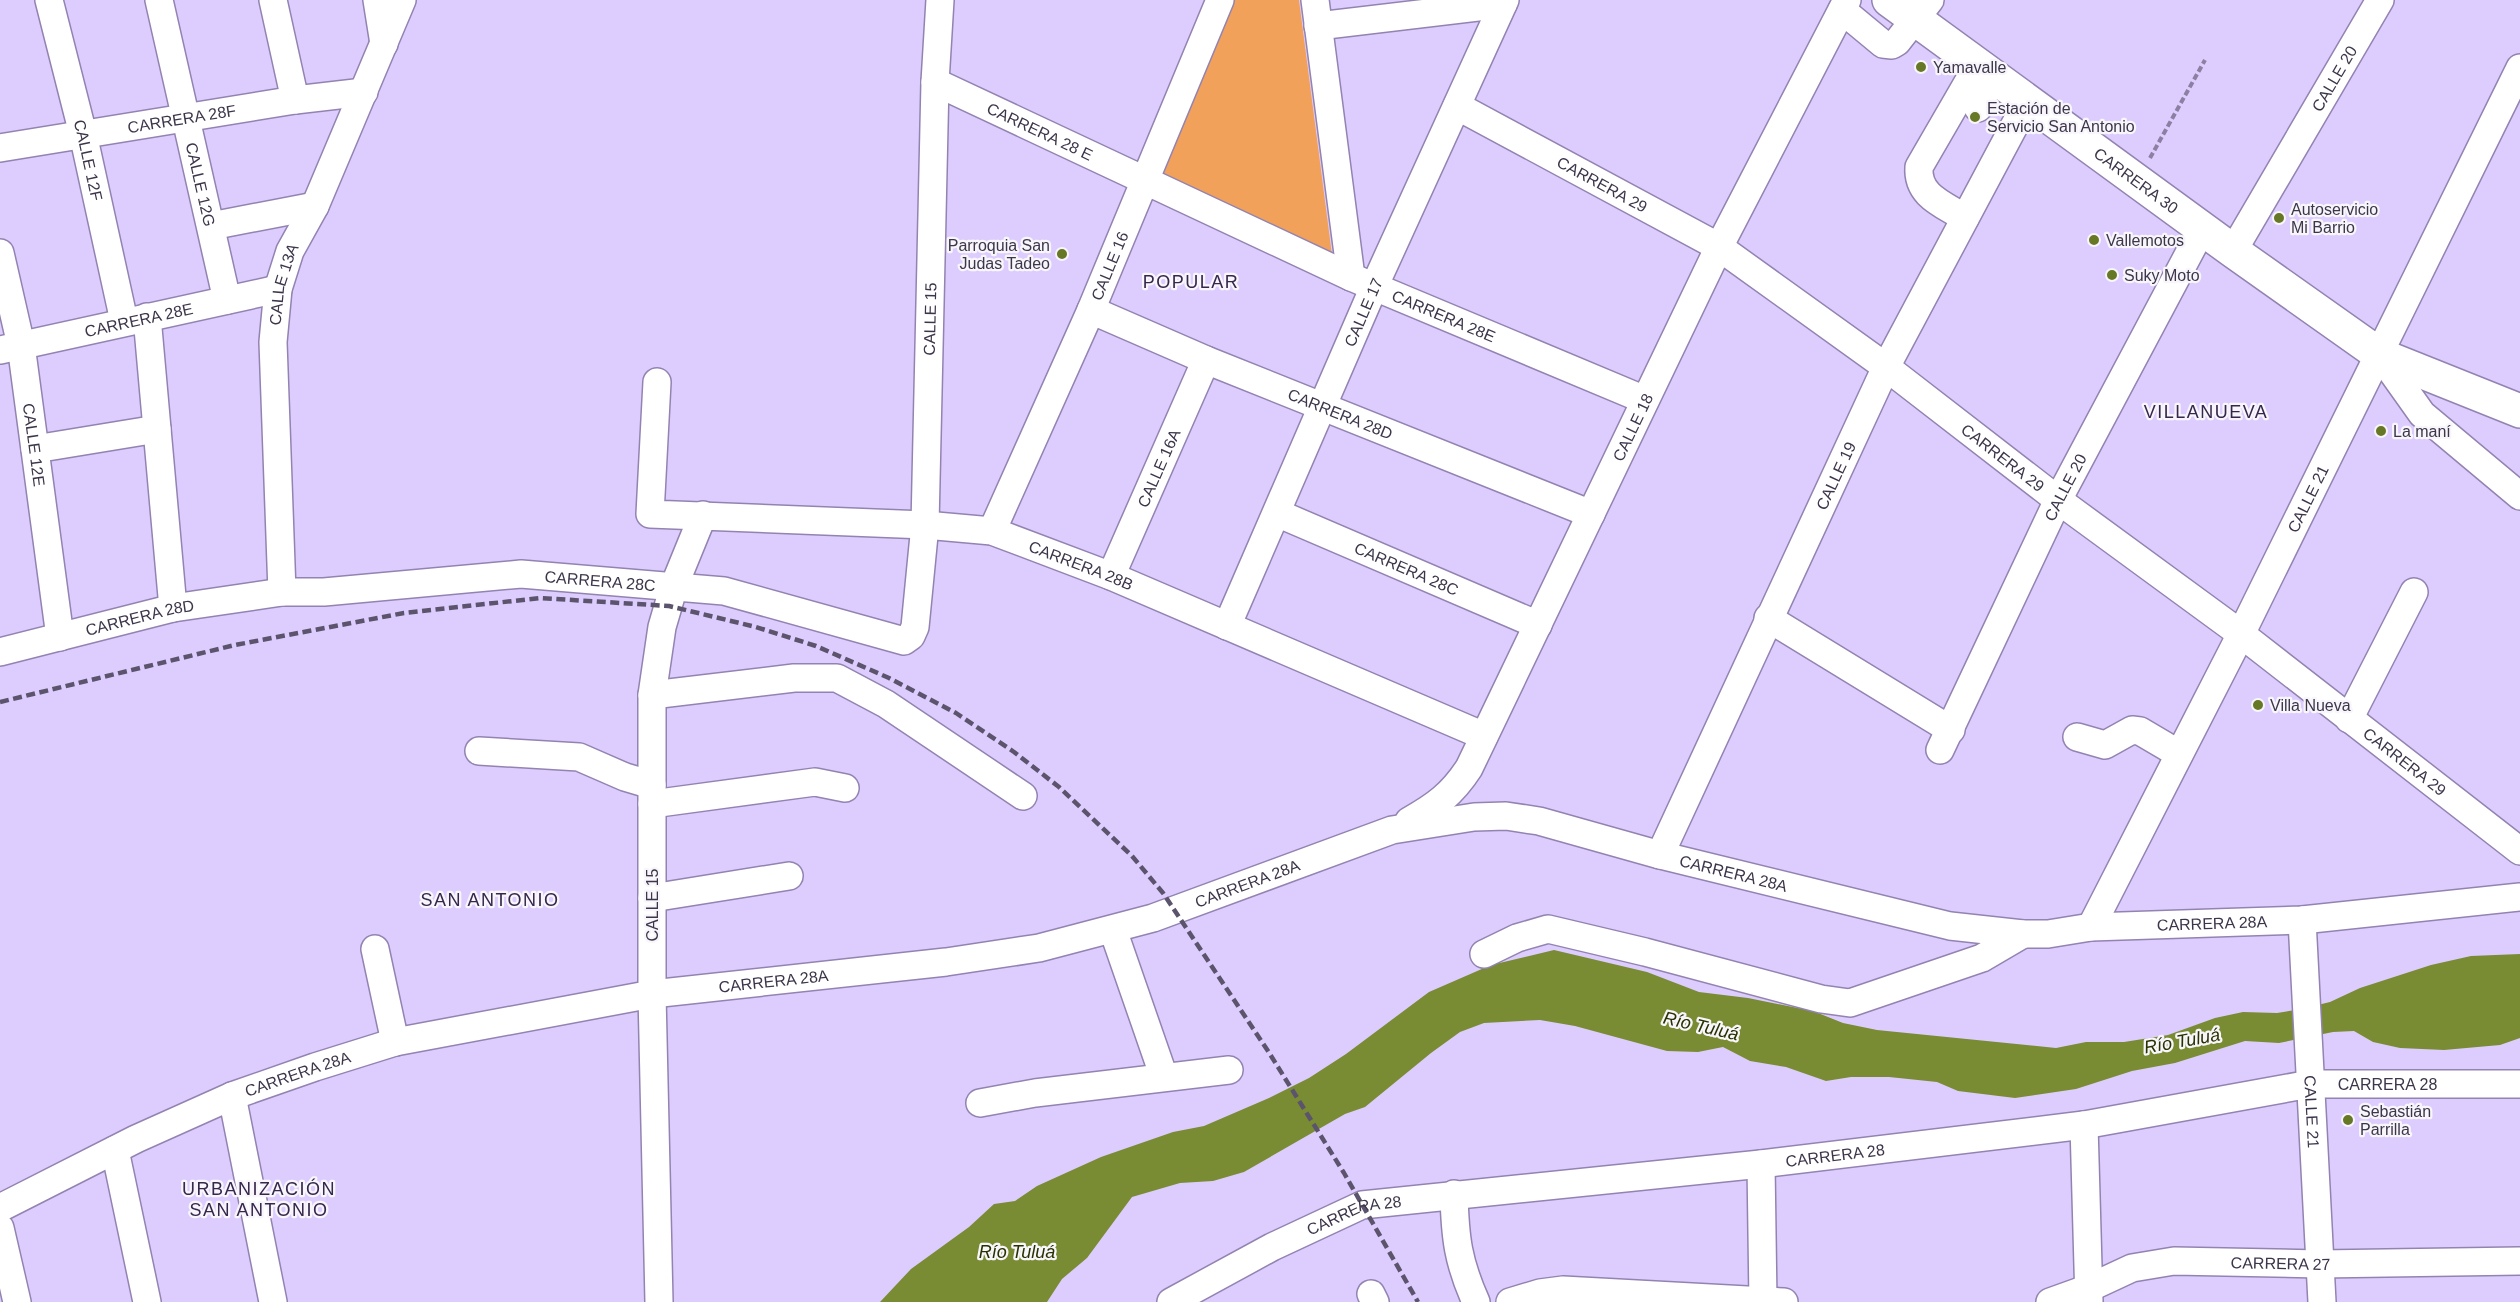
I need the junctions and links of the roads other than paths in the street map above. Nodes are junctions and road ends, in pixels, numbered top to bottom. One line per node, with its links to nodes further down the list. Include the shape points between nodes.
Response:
1 (49, 0): 25 (street, CALLE 12F)
2 (159, 0): 24 (street, CALLE 12G)
3 (273, 0): 20 (street)
4 (377, 0): 15 (street)
5 (402, 0): 15 (street, CALLE 13A)
6 (940, 0): 18 (street, CALLE 15)
7 (1220, 0): 28 (street, CALLE 16)
8 (1889, 0): 13 (main road, CARRERA 30)
9 (2380, 0): 34 (street, CALLE 20)
10 (1504, 2): 11 (street); 22 (street, CALLE 17)
11 (1453, 5): 14 (street)
12 (1844, 5): 13 (street, via 1883,44 1892,45); 33 (street, CALLE 18)
13 (1923, 10): 17 (main road, CARRERA 30)
14 (1316, 13): 36 (street)
15 (384, 45): 19 (street, CALLE 13A)
16 (2520, 68): 23 (street, CALLE 21)
17 (1985, 71): 21 (main road, CARRERA 30); 26 (street, via 1981,115); 30 (street, via 1919,167 1918,180 1925,191)
18 (935, 82): 28 (street, CARRERA 28 E); 56 (street, CALLE 15)
19 (364, 92): 20 (street, CARRERA 28F); 29 (street, CALLE 13A)
20 (295, 100): 24 (street, CARRERA 28F)
21 (2027, 102): 26 (street, CALLE 19); 32 (main road, CARRERA 30)
22 (1457, 106): 33 (street, CARRERA 29); 36 (street, CALLE 17)
23 (2511, 106): 42 (street, CALLE 21)
24 (187, 117): 25 (street, CARRERA 28F); 31 (street, CALLE 12G)
25 (83, 134): 27 (street, CARRERA 28F); 40 (street, CALLE 12F)
26 (2010, 134): 30 (street, CALLE 19)
27 (0, 148)
28 (1145, 180): 36 (street, CARRERA 28E); 39 (street, CALLE 16)
29 (315, 206): 31 (street); 37 (street, CALLE 13A, via 290,251)
30 (1965, 218): 44 (street, CALLE 19)
31 (211, 226): 38 (street, CALLE 12G)
32 (2202, 229): 34 (main road, CARRERA 30); 52 (street, CALLE 20)
33 (1719, 247): 44 (street, CARRERA 29); 46 (street, CALLE 18)
34 (2233, 251): 42 (main road, CARRERA 30)
35 (0, 253): 41 (street, CALLE 12E)
36 (1363, 282): 46 (street, CARRERA 28E); 47 (street, CALLE 17)
37 (278, 289): 38 (street, CARRERA 28E); 60 (street, CALLE 13A, via 273,342)
38 (227, 300): 40 (street, CARRERA 28E)
39 (1091, 310): 43 (street, CARRERA 28D); 57 (street, CALLE 16)
40 (136, 319): 41 (street, CARRERA 28E); 49 (street, CALLE 12F)
41 (11, 347): 50 (street, CALLE 12E)
42 (2380, 355): 48 (main road, CARRERA 30); 51 (street, via 2422,414); 66 (street, CALLE 21)
43 (1206, 360): 47 (street, CARRERA 28D); 58 (street, CALLE 16A)
44 (1886, 367): 52 (street, CARRERA 29); 63 (street, CALLE 19)
45 (657, 382): 55 (street, CARRERA 28B, via 650,514)
46 (1645, 400): 54 (street, CALLE 18)
47 (1323, 407): 53 (street, CALLE 17); 54 (street, CARRERA 28D)
48 (2520, 411)
49 (157, 429): 50 (street); 62 (street, CALLE 12F)
50 (35, 449): 68 (street, CALLE 12E)
51 (2520, 496)
52 (2058, 500): 63 (street, CALLE 20, via 1946,740); 66 (street, CARRERA 29)
53 (1277, 513): 64 (street, CARRERA 28C); 65 (street, CALLE 17)
54 (1591, 514): 64 (street, CALLE 18)
55 (703, 515): 56 (street, CARRERA 28B); 59 (street, CALLE 15)
56 (925, 525): 57 (street, CARRERA 28B); 67 (street, CALLE 15)
57 (993, 531): 58 (street, CARRERA 28B)
58 (1111, 576): 65 (street, CARRERA 28B)
59 (674, 586): 60 (street, CARRERA 28C, via 521,574 324,592); 67 (street, CARRERA 28C, via 724,591 904,641); 70 (street, CALLE 15, via 662,627)
60 (282, 592): 62 (street, CARRERA 28D)
61 (2414, 592): 71 (street)
62 (173, 608): 68 (street, CARRERA 28D)
63 (1768, 618): 83 (street, CALLE 19)
64 (1538, 625): 72 (street, CALLE 18)
65 (1227, 627): 72 (street, CARRERA 28B)
66 (2241, 634): 71 (street, CARRERA 29); 75 (street, CALLE 21)
67 (911, 636)
68 (60, 637): 69 (street, CARRERA 28D)
69 (0, 652)
70 (652, 695): 78 (street, CALLE 15); 79 (street, via 794,678 837,678 886,704)
71 (2349, 719): 82 (street, CARRERA 29)
72 (1484, 736): 76 (street, CALLE 18)
73 (2076, 737): 75 (street, via 2105,745 2132,730 2140,731)
74 (479, 751): 78 (street, via 579,757)
75 (2179, 754): 88 (street, CALLE 21)
76 (1469, 768): 80 (street, via 1469,800); 81 (street, CALLE 18, via 1454,790 1437,804)
77 (845, 789): 78 (street, via 815,782)
78 (652, 794): 86 (street, CALLE 15)
79 (1023, 796)
80 (1490, 816): 81 (street, CARRERA 28A); 83 (street, CARRERA 28A, via 1539,822)
81 (1392, 830): 89 (street, CARRERA 28A)
82 (2520, 851)
83 (1660, 855): 90 (street, CARRERA 28A, via 1950,926)
84 (789, 876): 86 (street)
85 (2520, 897): 87 (street, CARRERA 28A)
86 (652, 898): 93 (street, CALLE 15)
87 (2302, 920): 88 (street, CARRERA 28A); 97 (street, CALLE 21)
88 (2091, 927): 90 (street, CARRERA 28A)
89 (1113, 930): 93 (street, CARRERA 28A, via 989,956); 96 (street)
90 (2023, 934): 92 (street, via 1982,958 1850,1003 1821,999 1548,929)
91 (375, 949): 94 (street)
92 (1484, 954)
93 (652, 994): 94 (street, CARRERA 28A); 115 (street, CALLE 15)
94 (395, 1042): 99 (street, CARRERA 28A)
95 (1229, 1070): 96 (street)
96 (1164, 1077): 100 (street)
97 (2310, 1084): 98 (street, CARRERA 28); 101 (street, CARRERA 28); 108 (street, CALLE 21)
98 (2520, 1084)
99 (232, 1096): 102 (street, CARRERA 28A); 114 (street)
100 (980, 1103)
101 (2084, 1125): 103 (street, CARRERA 28); 109 (street)
102 (115, 1150): 105 (street, CARRERA 28A); 113 (street)
103 (1761, 1164): 104 (street, CARRERA 28); 111 (street)
104 (1454, 1194): 110 (street, CARRERA 28, via 1362,1204 1272,1247); 116 (street, via 1457,1250)
105 (0, 1208)
106 (0, 1228): 112 (street)
107 (2520, 1261): 108 (street, CARRERA 27)
108 (2320, 1264): 109 (street, CARRERA 27, via 2174,1262 2132,1268); 119 (street, CALLE 21)
109 (2089, 1295): 118 (street, CARRERA 27)
110 (1174, 1301)
111 (1770, 1301): 117 (street, via 1563,1290)
112 (17, 1302)
113 (147, 1302)
114 (273, 1302)
115 (659, 1302)
116 (1476, 1302)
117 (1510, 1302)
118 (2050, 1302)
119 (2322, 1302)

